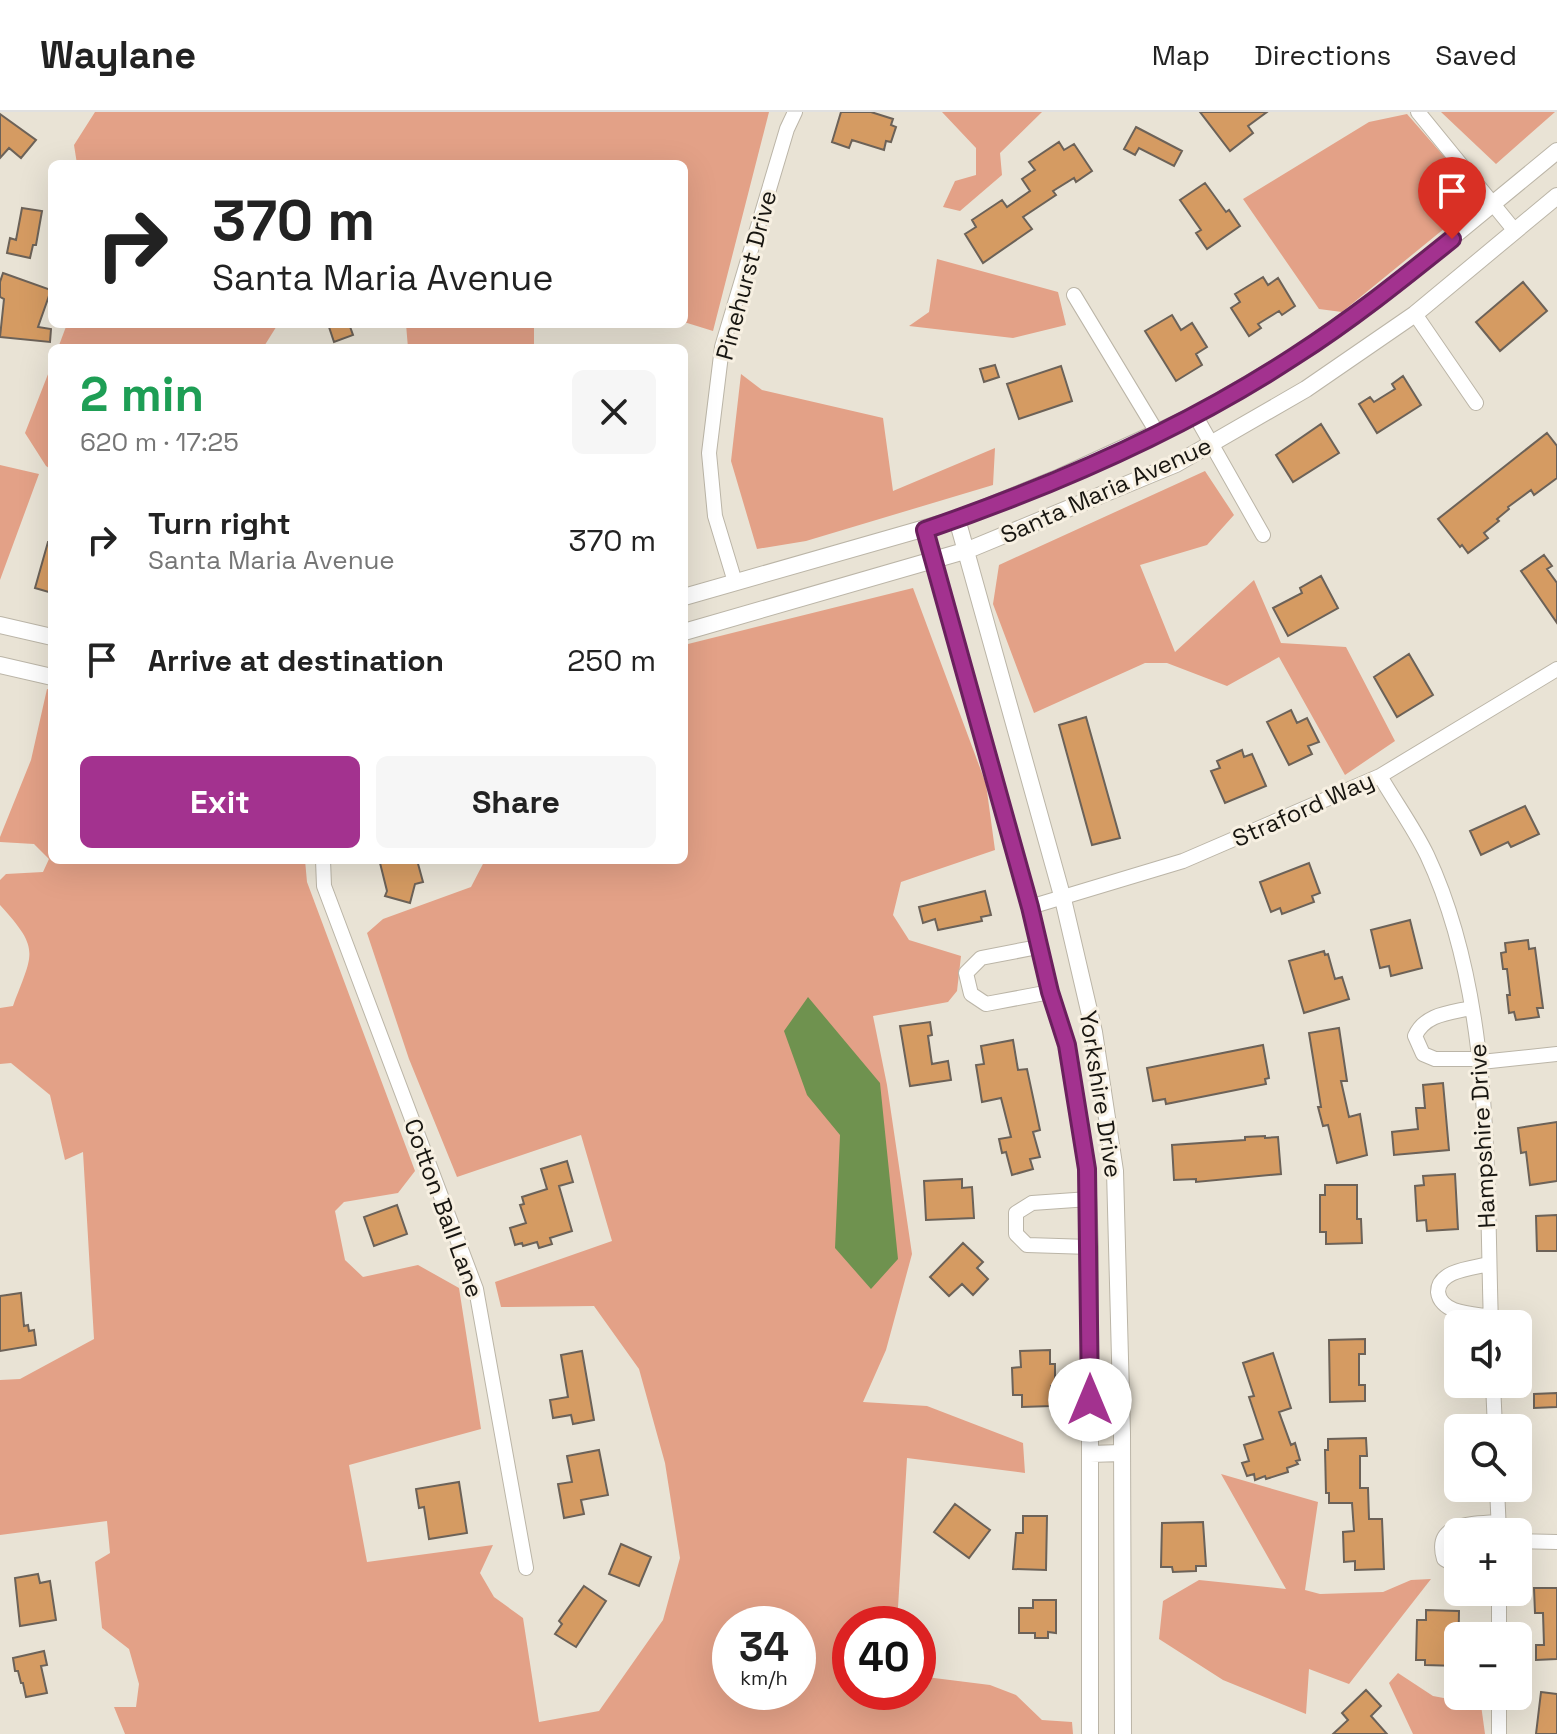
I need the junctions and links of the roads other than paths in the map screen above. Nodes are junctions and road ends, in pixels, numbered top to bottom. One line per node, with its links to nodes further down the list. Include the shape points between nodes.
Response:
1 (795, 112): 18 (street, Pinehurst Drive, via 722,347 709,453 715,516)
2 (1418, 112): 5 (street)
3 (1557, 151): 5 (street, Santa Maria Avenue)
4 (1557, 196): 6 (street, Santa Maria Avenue)
5 (1495, 205): 6 (street); 10 (street, Santa Maria Avenue, via 1294,357)
6 (1515, 231): 8 (street, Santa Maria Avenue)
7 (1074, 295): 11 (street)
8 (1415, 314): 9 (street); 12 (street, Santa Maria Avenue)
9 (1476, 403)
10 (1195, 415): 11 (street, Santa Maria Avenue); 12 (street)
11 (1158, 434): 13 (street, Santa Maria Avenue)
12 (1211, 446): 15 (street); 16 (street, Santa Maria Avenue)
13 (957, 519): 14 (street, Santa Maria Avenue); 16 (street, Yorkshire Drive)
14 (925, 530): 17 (street, Yorkshire Drive); 18 (street, Santa Maria Avenue)
15 (1263, 535)
16 (968, 550): 17 (street, Santa Maria Avenue); 28 (street, Yorkshire Drive)
17 (934, 560): 21 (street, Santa Maria Avenue); 29 (street, Yorkshire Drive)
18 (735, 582): 19 (street, Santa Maria Avenue)
19 (688, 596)
20 (0, 625): 22 (street)
21 (688, 628)
22 (48, 636)
23 (0, 665): 25 (street)
24 (1557, 669): 26 (street, Straford Way)
25 (48, 676)
26 (1380, 776): 28 (street, Straford Way, via 1183,861); 32 (street, Hampshire Drive, via 1426,854 1456,934)
27 (323, 864): 46 (street, Cotton Ball Lane, via 324,886 476,1289)
28 (1063, 899): 29 (street, Straford Way); 40 (street, Yorkshire Drive, via 1094,1032 1115,1171)
29 (1030, 907): 30 (street, Yorkshire Drive)
30 (1038, 947): 31 (street, Yorkshire Drive); 31 (street, via 981,958 966,973 971,994 986,1004)
31 (1050, 992): 35 (street, Yorkshire Drive, via 1067,1045)
32 (1471, 1008): 34 (street, Hampshire Drive); 34 (street, via 1429,1018 1415,1036 1423,1054 1435,1059)
33 (1557, 1054): 34 (street)
34 (1481, 1060): 37 (street, Hampshire Drive)
35 (1089, 1199): 36 (street, Yorkshire Drive); 36 (street, via 1032,1203 1016,1213 1016,1234 1027,1245)
36 (1090, 1247): 41 (street, Yorkshire Drive)
37 (1489, 1264): 38 (street, via 1441,1281 1439,1297); 39 (street, Hampshire Drive)
38 (1455, 1310)
39 (1491, 1310)
40 (1121, 1453): 41 (street); 49 (street, Yorkshire Drive)
41 (1090, 1454): 48 (street, Yorkshire Drive)
42 (1444, 1535): 45 (street)
43 (1532, 1541): 44 (street)
44 (1557, 1542)
45 (1444, 1559)
46 (526, 1568)
47 (1499, 1710): 50 (street)
48 (1090, 1734)
49 (1123, 1734)
50 (1499, 1734)

